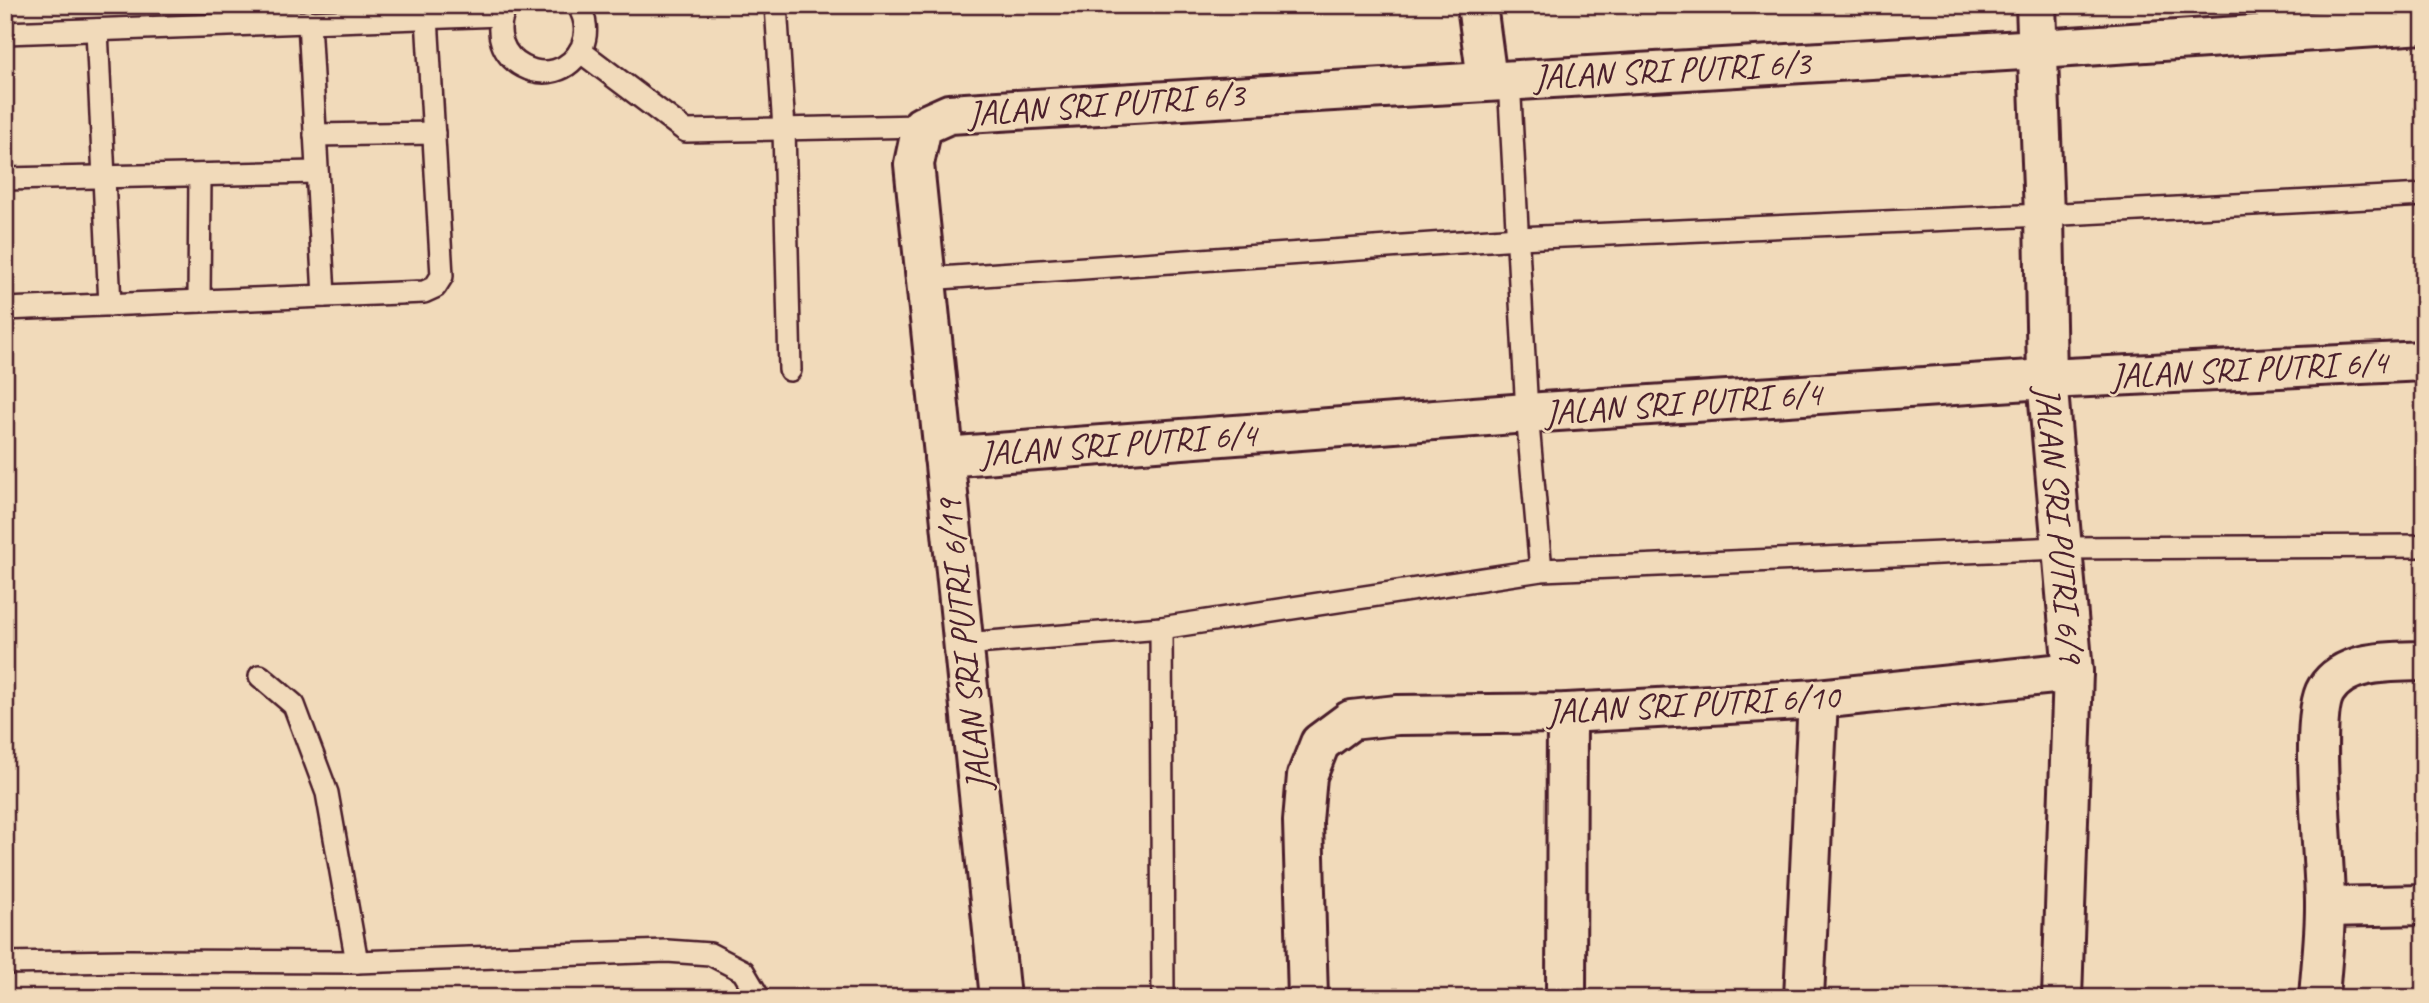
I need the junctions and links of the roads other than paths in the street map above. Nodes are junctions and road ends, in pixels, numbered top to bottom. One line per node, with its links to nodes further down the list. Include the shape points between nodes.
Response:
1 (578, 5): 12 (lane, via 586,23)
2 (776, 5): 15 (lane)
3 (1477, 5): 13 (street)
4 (2036, 5): 11 (street, JALAN SRI PUTRI 6/9)
5 (504, 10): 6 (lane); 12 (lane, via 499,31 503,47 527,69 551,71)
6 (427, 17): 7 (lane); 16 (lane)
7 (309, 22): 9 (lane); 17 (lane)
8 (2424, 24): 11 (street, JALAN SRI PUTRI 6/3)
9 (97, 30): 10 (lane); 20 (lane)
10 (5, 33)
11 (2039, 49): 13 (street, JALAN SRI PUTRI 6/3); 23 (street, JALAN SRI PUTRI 6/9)
12 (580, 51): 15 (lane, via 686,131)
13 (1498, 80): 14 (street, JALAN SRI PUTRI 6/3, via 949,114); 24 (lane)
14 (922, 126): 15 (lane); 25 (street, JALAN SRI PUTRI 6/19, via 914,164)
15 (783, 129): 31 (lane)
16 (433, 133): 17 (lane); 26 (lane, via 442,276 435,287 424,292)
17 (315, 135): 18 (lane)
18 (317, 172): 19 (lane); 26 (lane)
19 (200, 175): 20 (lane); 27 (lane)
20 (104, 177): 21 (lane); 28 (lane)
21 (5, 180)
22 (2424, 195): 23 (lane)
23 (2045, 215): 24 (lane); 32 (street, JALAN SRI PUTRI 6/9)
24 (1518, 238): 25 (lane); 33 (lane)
25 (926, 279): 34 (street, JALAN SRI PUTRI 6/19)
26 (324, 296): 27 (lane)
27 (199, 301): 28 (lane)
28 (110, 305): 29 (lane)
29 (5, 309)
30 (2424, 361): 32 (street, JALAN SRI PUTRI 6/4)
31 (790, 370)
32 (2047, 379): 33 (street, JALAN SRI PUTRI 6/4); 36 (street, JALAN SRI PUTRI 6/9)
33 (1527, 413): 34 (street, JALAN SRI PUTRI 6/4); 37 (lane)
34 (944, 457): 39 (street, JALAN SRI PUTRI 6/19)
35 (2424, 547): 36 (lane)
36 (2060, 548): 37 (lane); 41 (street, JALAN SRI PUTRI 6/9)
37 (1541, 569): 38 (lane)
38 (1161, 628): 39 (lane); 51 (lane)
39 (964, 644): 50 (street, JALAN SRI PUTRI 6/19)
40 (2424, 661): 46 (street, via 2353,668 2324,691 2318,726)
41 (2073, 672): 43 (street, JALAN SRI PUTRI 6/10); 55 (street, JALAN SRI PUTRI 6/9)
42 (260, 676): 47 (lane, via 294,705 327,793)
43 (1818, 699): 44 (street, JALAN SRI PUTRI 6/10); 54 (street)
44 (1567, 713): 52 (street, JALAN SRI PUTRI 6/10, via 1397,715 1351,720 1320,743 1307,776 1303,821); 53 (street)
45 (2424, 905): 46 (street)
46 (2325, 907): 56 (street)
47 (357, 962): 48 (lane); 49 (lane, via 667,951 710,954 743,971)
48 (5, 963)
49 (759, 998)
50 (1000, 998)
51 (1163, 998)
52 (1308, 998)
53 (1566, 998)
54 (1804, 998)
55 (2062, 998)
56 (2319, 998)

